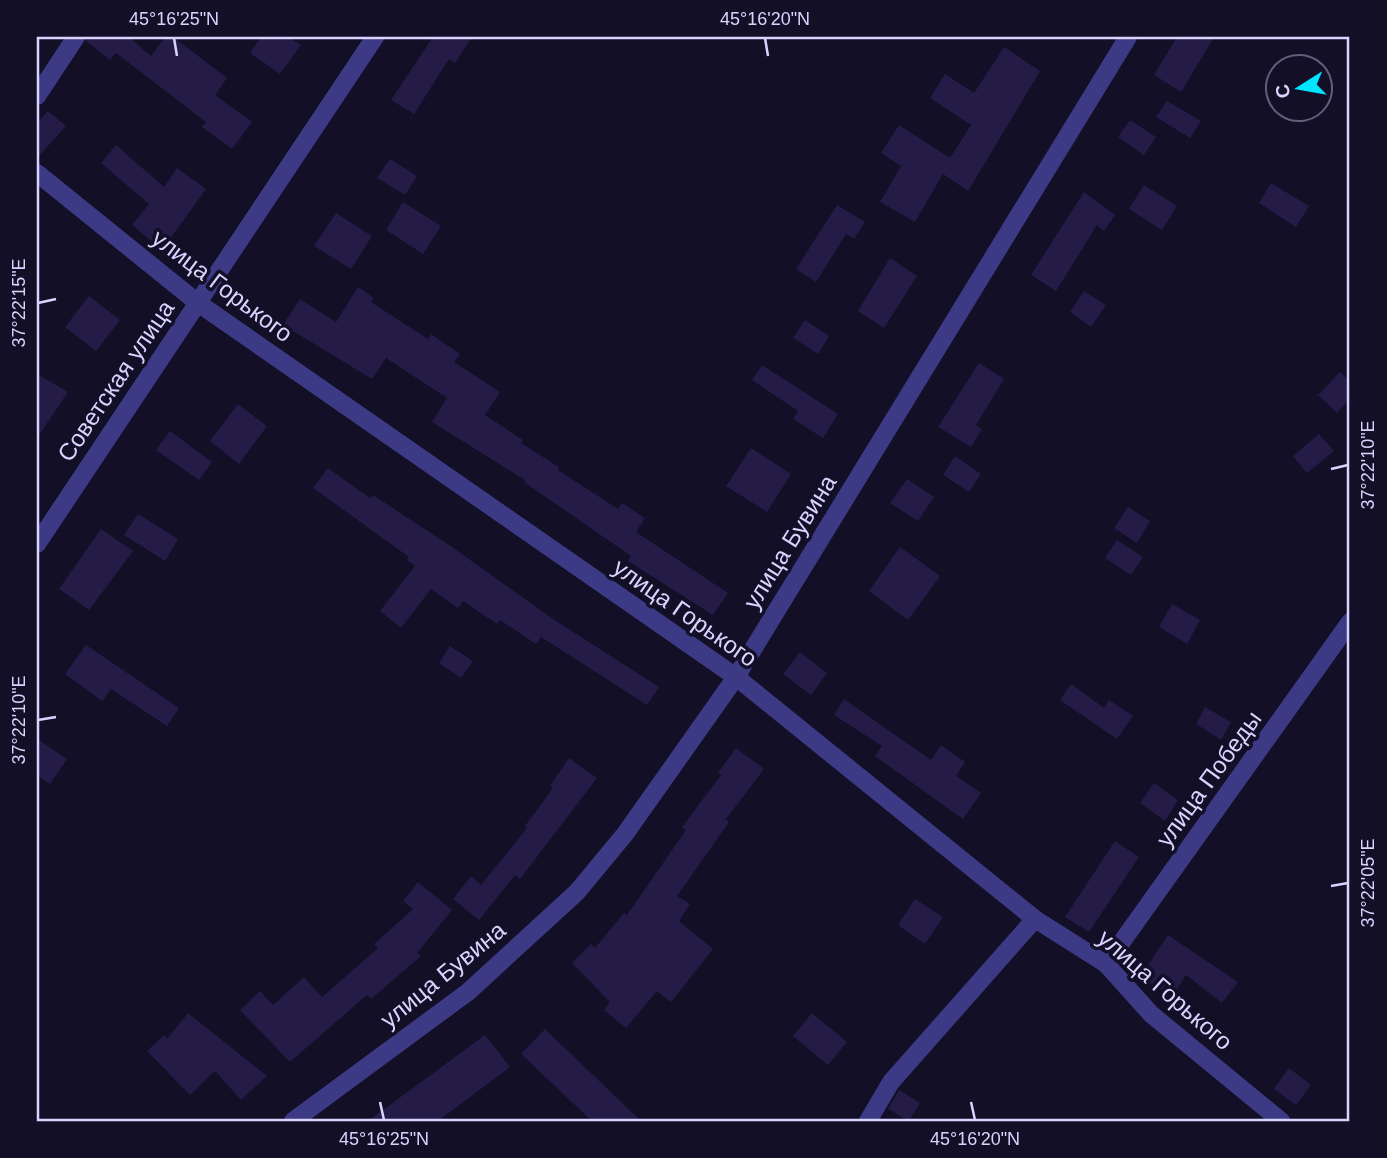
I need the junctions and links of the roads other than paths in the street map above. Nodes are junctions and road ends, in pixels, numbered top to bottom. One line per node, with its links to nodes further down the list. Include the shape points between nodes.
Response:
1 (76, 37): 4 (street)
2 (375, 37): 6 (street, Советская улица)
3 (1128, 37): 9 (street, улица Бувина)
4 (37, 96)
5 (37, 173): 6 (street, улица Горького)
6 (198, 303): 7 (street, Советская улица); 9 (street, улица Горького)
7 (37, 544)
8 (1350, 622): 11 (street, улица Победы)
9 (736, 677): 10 (street, улица Горького); 12 (street, улица Бувина, via 625,834 577,892 468,992)
10 (1035, 919): 11 (street, улица Горького); 13 (street, via 891,1082)
11 (1106, 964): 14 (street, улица Горького, via 1151,1014)
12 (293, 1121)
13 (868, 1121)
14 (1281, 1121)

